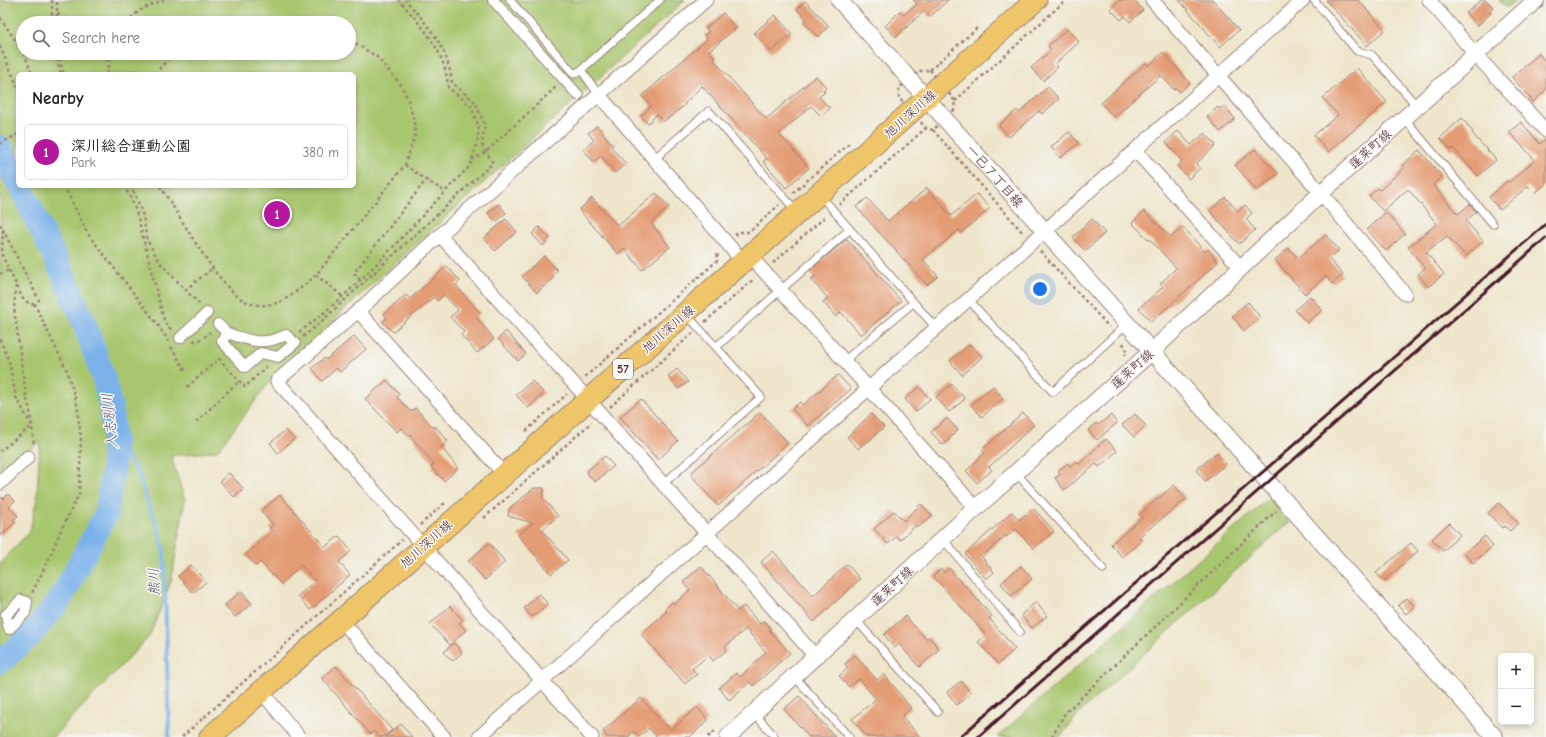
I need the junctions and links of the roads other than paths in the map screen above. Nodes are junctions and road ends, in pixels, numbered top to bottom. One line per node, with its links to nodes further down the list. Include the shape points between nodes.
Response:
1 (494, 0): 15 (street)
2 (510, 0): 13 (lane, via 574,74)
3 (660, 0): 13 (lane)
4 (706, 0): 16 (street)
5 (839, 0): 17 (street, 一已７丁目線)
6 (1036, 0): 17 (main road, 旭川深川線 / 57)
7 (1152, 0): 14 (street)
8 (1303, 0): 14 (street)
9 (1314, 0): 18 (lane, via 1357,51 1372,55)
10 (1429, 0): 12 (street)
11 (1536, 0): 12 (street, 蓬莱町線)
12 (1475, 54): 18 (street, 蓬莱町線); 20 (street)
13 (580, 70): 16 (lane)
14 (1218, 75): 21 (street); 23 (street)
15 (578, 95)
16 (599, 95): 22 (street); 29 (street)
17 (927, 99): 24 (main road, 旭川深川線 / 57); 28 (street, 一已７丁目線)
18 (1417, 106): 19 (street, 蓬莱町線)
19 (1404, 118): 23 (street, 蓬莱町線); 26 (lane)
20 (1546, 131)
21 (1135, 150): 28 (street); 31 (street)
22 (654, 159): 25 (lane, via 709,111); 30 (street, via 726,242)
23 (1321, 193): 31 (street, 蓬莱町線); 33 (street)
24 (827, 202): 25 (main road, 旭川深川線 / 57); 27 (lane)
25 (792, 206): 30 (main road, 旭川深川線 / 57)
26 (1493, 224)
27 (850, 229): 32 (lane); 35 (lane)
28 (1044, 231): 34 (street); 41 (street, 一已７丁目線)
29 (440, 235): 36 (street); 48 (street)
30 (753, 263): 32 (street); 38 (main road, 旭川深川線 / 57)
31 (1241, 268): 45 (street, 蓬莱町線)
32 (781, 290): 44 (lane); 46 (street)
33 (1405, 294)
34 (968, 299): 40 (street); 41 (lane, via 1053,392)
35 (913, 302): 40 (lane); 46 (lane)
36 (358, 311): 51 (street); 56 (street, via 277,381)
37 (207, 312): 43 (street)
38 (692, 321): 44 (lane); 48 (main road, 旭川深川線 / 57)
39 (218, 324): 42 (street)
40 (936, 328): 47 (street)
41 (1121, 330): 45 (street, 一已７丁目線)
42 (227, 333): 42 (street, via 222,341 245,366 261,353 278,357 292,341 286,335 262,342 246,340)
43 (180, 338)
44 (716, 347): 53 (lane, via 761,397)
45 (1151, 352): 50 (street, 蓬莱町線); 76 (street, 一已７丁目線)
46 (844, 360): 47 (street)
47 (869, 388): 54 (street); 55 (street)
48 (588, 400): 51 (main road, 旭川深川線 / 57); 53 (street)
49 (28, 457): 52 (street)
50 (1016, 473): 54 (street, 蓬莱町線); 58 (lane)
51 (504, 474): 56 (main road, 旭川深川線 / 57)
52 (0, 483)
53 (663, 484): 55 (street)
54 (976, 508): 57 (street, 蓬莱町線)
55 (707, 533): 62 (street); 64 (street)
56 (417, 539): 59 (main road, 旭川深川線 / 57); 64 (street)
57 (943, 539): 60 (street, 蓬莱町線); 61 (lane)
58 (1103, 569)
59 (341, 620): 65 (main road, 旭川深川線 / 57); 71 (street)
60 (856, 620): 62 (street, 蓬莱町線); 66 (lane)
61 (1020, 632)
62 (816, 657): 63 (street, 蓬莱町線)
63 (794, 676): 67 (street, 蓬莱町線); 75 (lane)
64 (542, 680): 72 (street); 73 (street)
65 (261, 691): 69 (main road, 旭川深川線 / 57); 70 (street)
66 (938, 712)
67 (754, 713): 68 (street, 蓬莱町線); 74 (lane)
68 (724, 732)
69 (210, 737)
70 (299, 737)
71 (444, 737)
72 (479, 737)
73 (592, 737)
74 (776, 737)
75 (849, 737)
76 (1495, 737)

